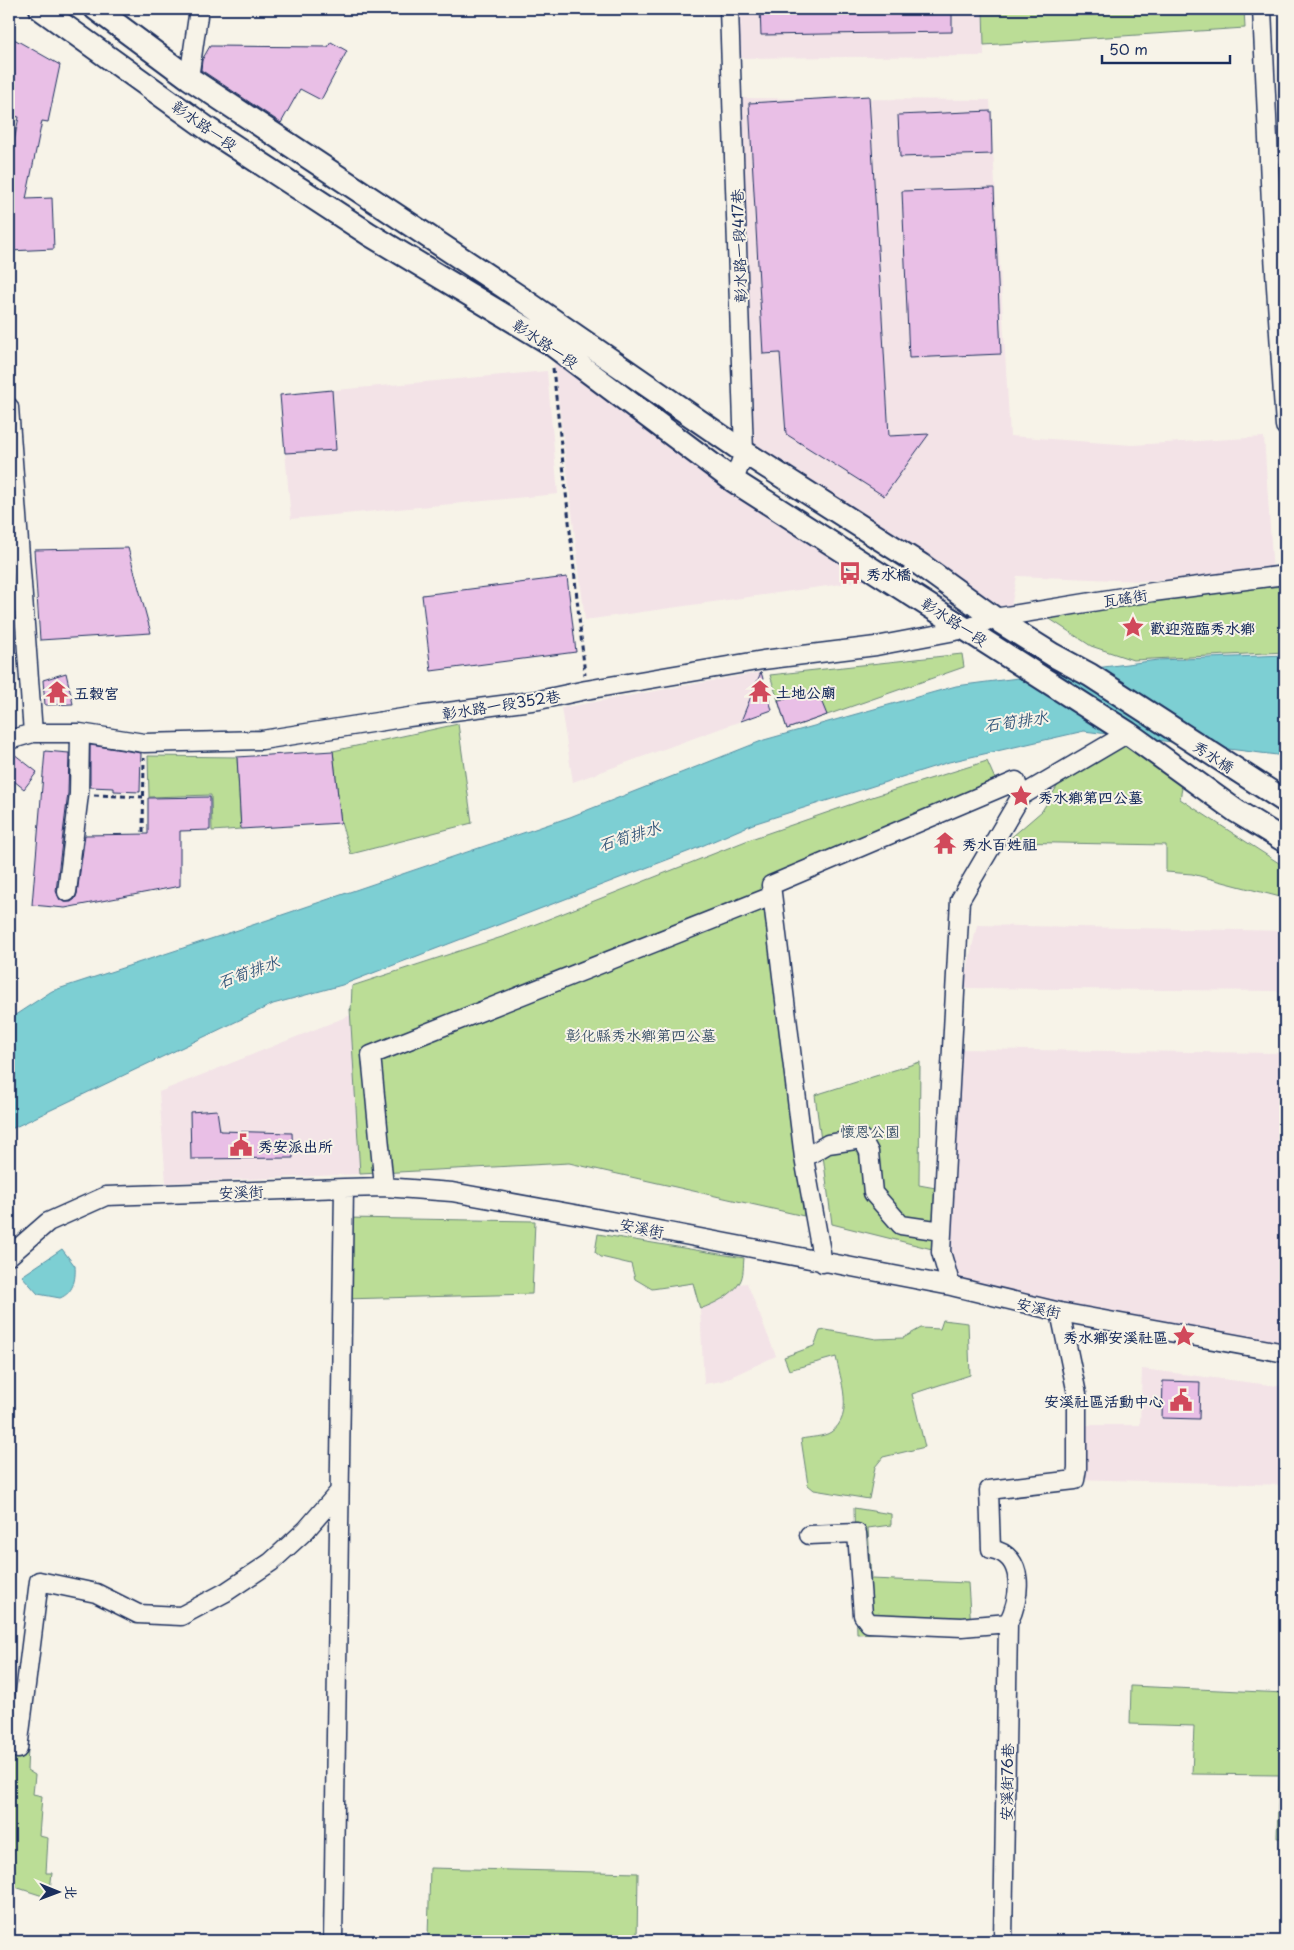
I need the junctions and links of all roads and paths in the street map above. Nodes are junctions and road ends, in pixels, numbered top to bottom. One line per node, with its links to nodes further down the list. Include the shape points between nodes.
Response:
1 (41, 9): 7 (main road, 彰水路一段, via 208,129 369,234)
2 (96, 9): 6 (main road, 彰水路一段)
3 (199, 9): 6 (street)
4 (729, 9): 10 (street, 彰水路一段417巷)
5 (1262, 9): 9 (street)
6 (189, 78): 10 (main road, 彰水路一段, via 518,296)
7 (550, 343): 11 (main road, 彰水路一段); 16 (path)
8 (9, 407): 17 (street)
9 (1285, 426)
10 (744, 452): 11 (street, 彰水路一段417巷); 13 (main road, 彰水路一段, via 921,565)
11 (734, 480): 14 (main road, 彰水路一段)
12 (1285, 575): 13 (street, 瓦磘街)
13 (994, 618): 14 (street, 瓦磘街); 25 (main road, 秀水橋, via 1090,675)
14 (966, 628): 15 (main road, 彰水路一段); 16 (street, 彰水路一段352巷, via 876,646 763,660)
15 (1048, 681): 19 (main road, 秀水橋)
16 (586, 690): 21 (street, 彰水路一段352巷, via 539,700 262,740)
17 (33, 733): 18 (street, 彰水路一段352巷); 20 (street, 彰水路一段352巷)
18 (80, 733): 21 (street, 彰水路一段352巷); 22 (street)
19 (1128, 734): 23 (street); 27 (main road, 秀水橋, via 1236,811)
20 (9, 740)
21 (144, 743): 24 (path)
22 (79, 794): 24 (path); 28 (street)
23 (1021, 796): 29 (street, via 1016,781 771,886); 33 (street, via 960,900)
24 (143, 797): 26 (path)
25 (1285, 801)
26 (143, 832)
27 (1285, 841)
28 (67, 892)
29 (772, 896): 30 (street); 31 (street, via 371,1055)
30 (804, 1158): 33 (street, via 828,1144 862,1139 869,1152 872,1193 901,1225); 35 (street)
31 (384, 1187): 32 (street, 安溪街); 35 (street, 安溪街, via 462,1194)
32 (344, 1188): 34 (street, 安溪街, via 106,1196 48,1222); 39 (street)
33 (942, 1231): 36 (street, via 942,1252)
34 (9, 1256)
35 (822, 1263): 36 (street, 安溪街)
36 (950, 1286): 37 (street, 安溪街)
37 (1060, 1312): 38 (street, 安溪街); 41 (street, 安溪街76巷, via 1077,1394 1078,1468 1075,1480 989,1490 991,1549 1007,1556 1017,1576 1018,1594)
38 (1285, 1353)
39 (338, 1493): 42 (street, via 306,1530 271,1562 226,1592 181,1616 138,1614 96,1593 39,1581); 43 (street)
40 (809, 1535): 41 (street, via 857,1533 863,1615 869,1623 962,1627)
41 (1008, 1622): 44 (street, 安溪街76巷)
42 (18, 1749)
43 (332, 1941)
44 (1003, 1941)

